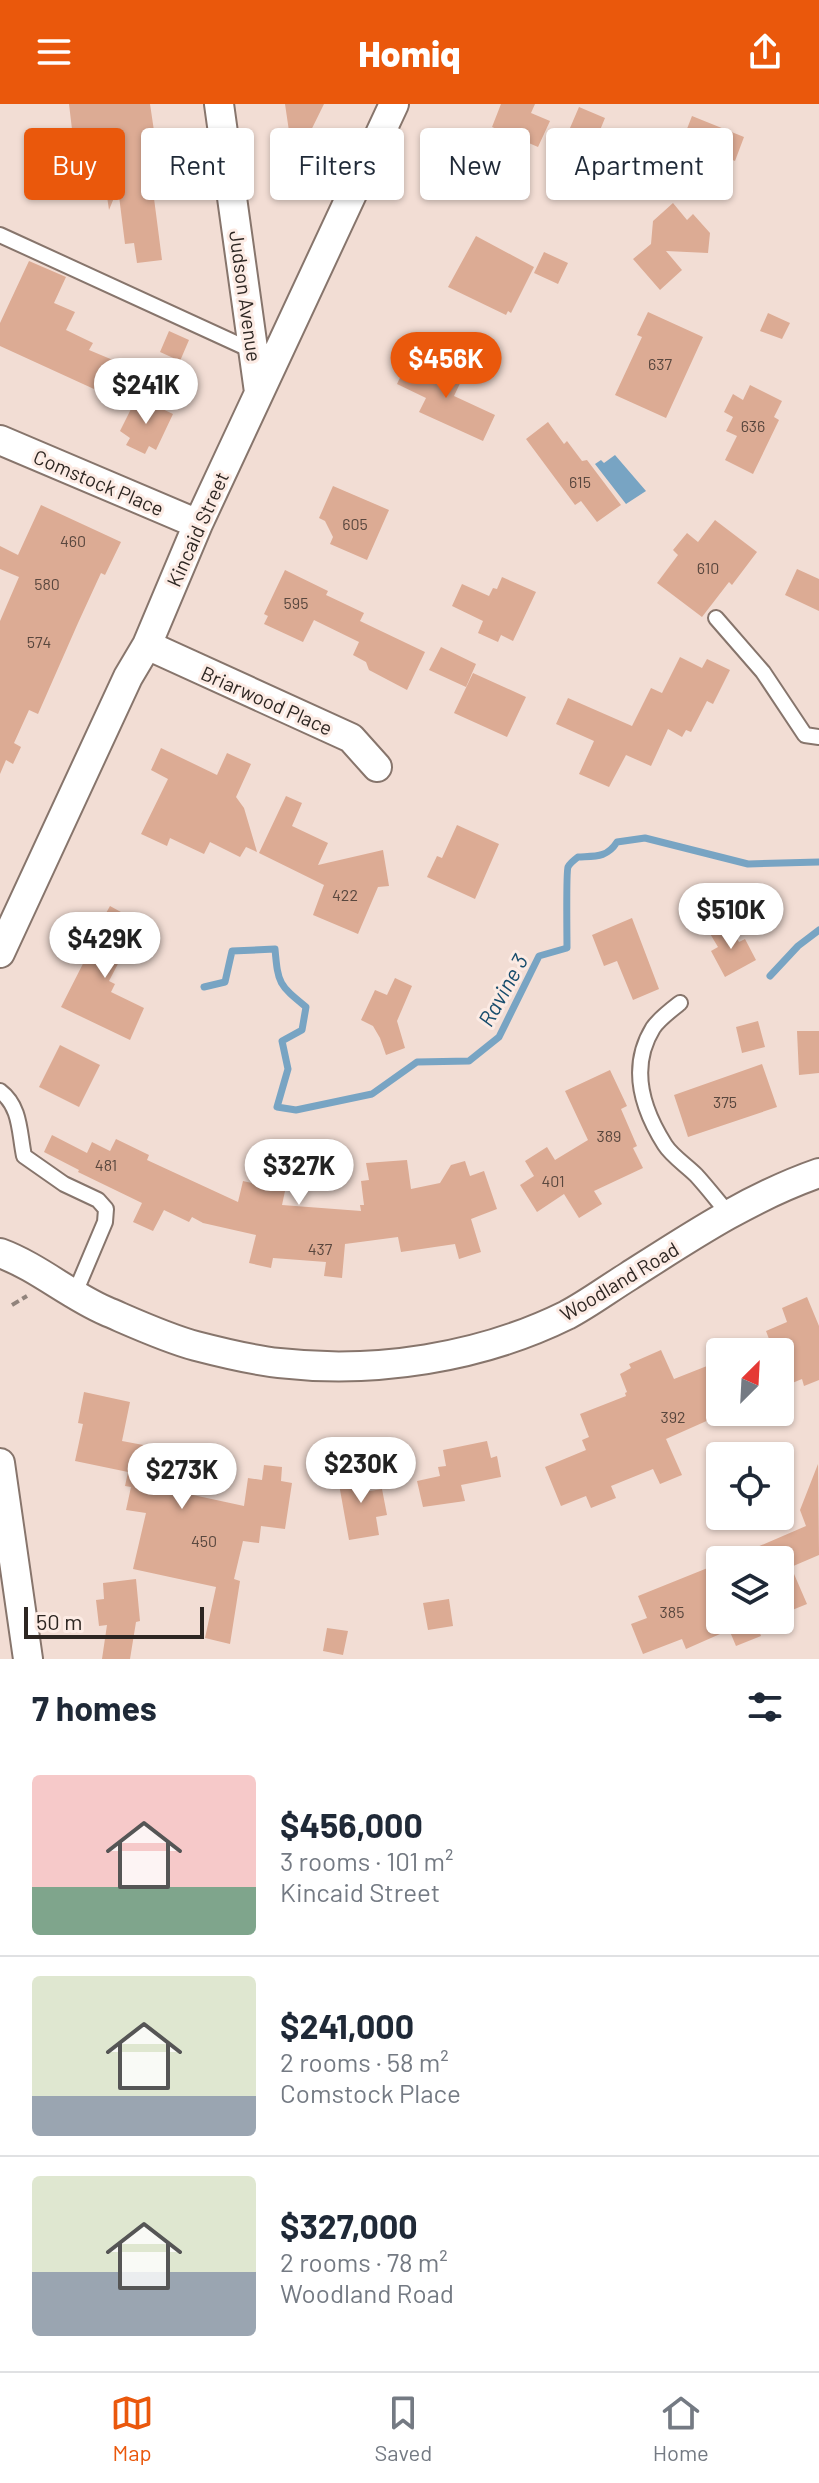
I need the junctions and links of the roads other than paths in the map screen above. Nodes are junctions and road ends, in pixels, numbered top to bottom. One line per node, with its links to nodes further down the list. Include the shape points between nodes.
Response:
1 (219, 104): 4 (street, Judson Avenue)
2 (394, 104): 5 (street, Kincaid Street)
3 (0, 235): 4 (lane)
4 (254, 351): 5 (street, Judson Avenue)
5 (259, 392): 7 (street, Kincaid Street)
6 (0, 440): 7 (street, Comstock Place)
7 (198, 524): 9 (street, Kincaid Street)
8 (716, 618): 10 (lane, via 763,672 805,735)
9 (147, 645): 11 (street, Briarwood Place, via 351,738); 12 (street, Kincaid Street)
10 (819, 737)
11 (377, 767)
12 (0, 953)
13 (680, 1003): 16 (lane, via 653,1027 638,1075 643,1097 666,1148)
14 (0, 1091): 18 (lane, via 17,1112 24,1156 106,1209)
15 (819, 1173): 16 (street, Woodland Road)
16 (728, 1213): 18 (street, Woodland Road, via 569,1314 490,1344 429,1358 338,1367 277,1363 193,1345 103,1310)
17 (0, 1253): 18 (street, Woodland Road)
18 (75, 1293)
19 (0, 1463): 20 (street)
20 (4, 1519): 21 (street)
21 (28, 1659)

